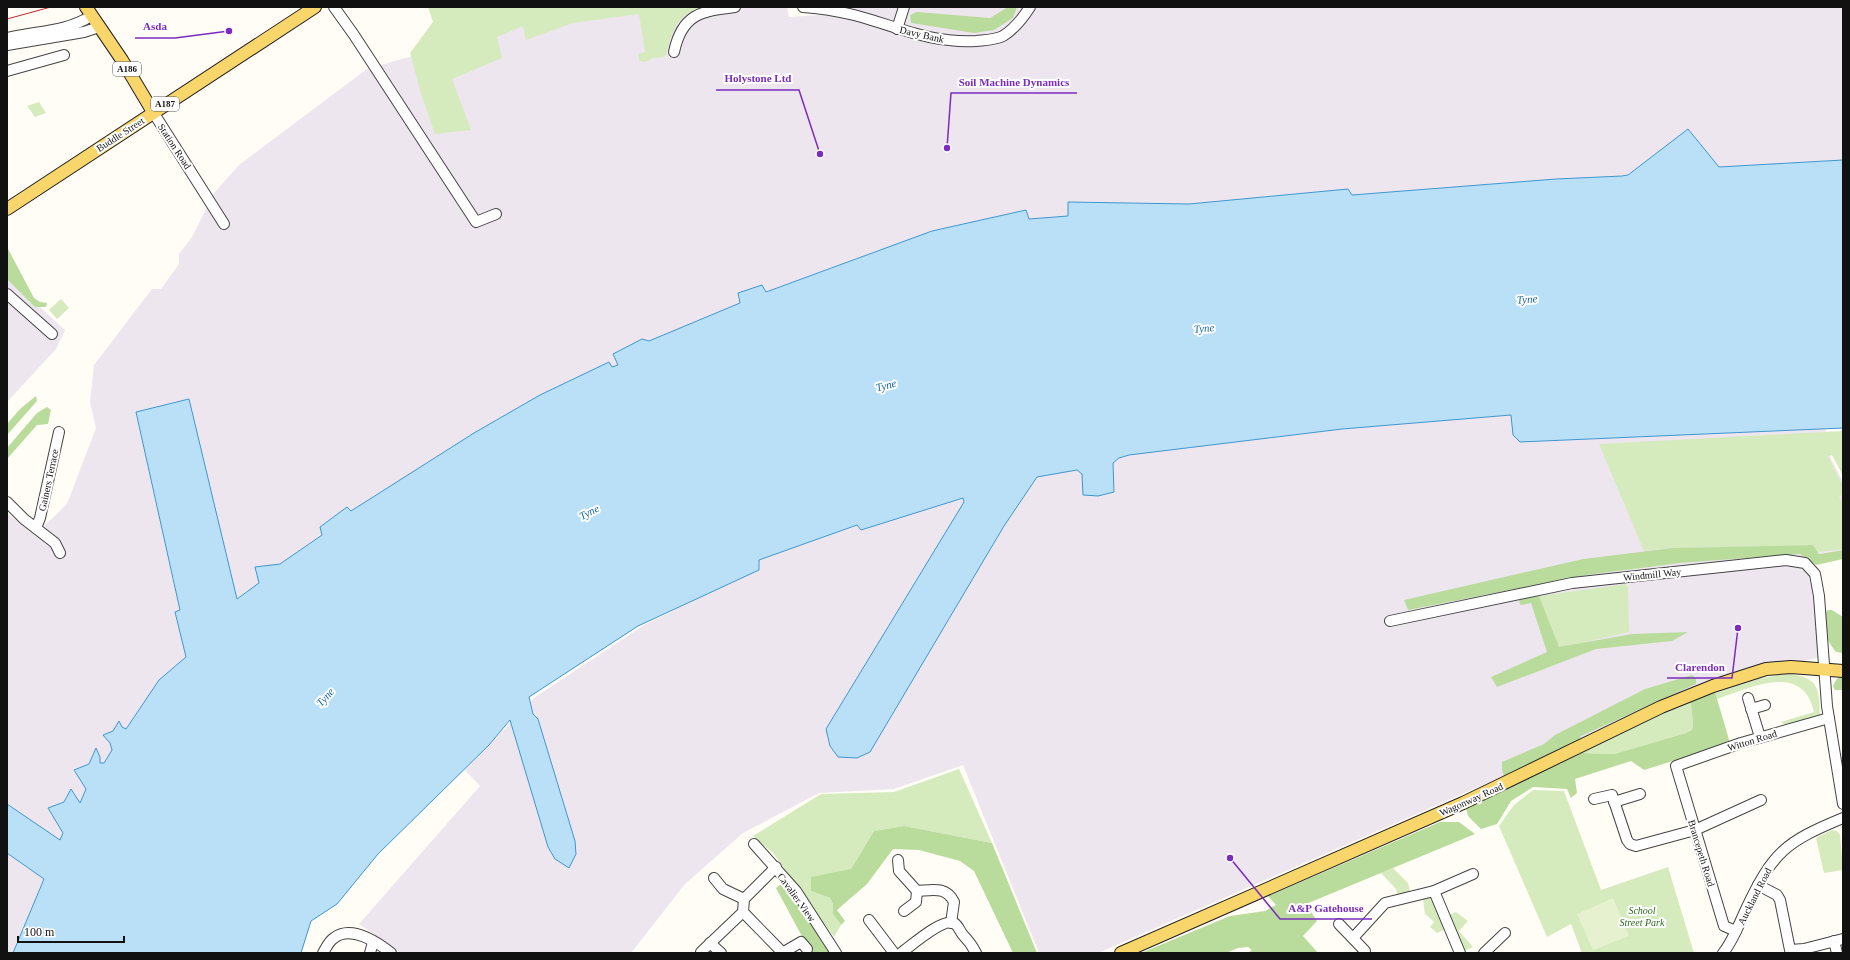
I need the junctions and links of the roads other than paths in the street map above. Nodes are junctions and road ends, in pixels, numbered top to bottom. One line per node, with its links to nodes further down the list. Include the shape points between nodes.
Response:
1 (315, 7): 7 (main road, Buddle Street / A187)
2 (334, 7): 18 (street, via 476,222)
3 (735, 7): 13 (street, via 708,10 691,17 677,38)
4 (803, 7): 10 (street, Davy Bank, via 833,10)
5 (904, 7): 10 (street)
6 (1030, 7): 10 (street, Davy Bank, via 1023,18 1002,36 990,40 955,42 926,38)
7 (300, 11): 16 (main road, Buddle Street / A187)
8 (89, 12): 9 (main road, Station Road / A186); 11 (street, via 81,23 67,28)
9 (99, 27): 12 (street, via 84,32); 16 (main road, Station Road / A186)
10 (897, 29)
11 (7, 38)
12 (7, 45)
13 (674, 52)
14 (64, 55): 15 (street)
15 (7, 71)
16 (153, 112): 17 (main road, Buddle Street / A187); 19 (street, Station Road)
17 (7, 209)
18 (496, 214)
19 (224, 224)
20 (7, 294): 21 (street)
21 (52, 334)
22 (59, 432): 24 (street, Gainers Terrace)
23 (7, 502): 24 (street)
24 (36, 528): 25 (street, via 55,543)
25 (60, 553)
26 (1390, 621): 27 (street, Windmill Way, via 1572,583 1796,560 1805,563 1816,574)
27 (1824, 670): 28 (main road, Wagonway Road); 32 (street); 75 (main road, Wagonway Road, via 1791,667 1766,669 1713,686 1676,701 1508,783)
28 (1843, 671)
29 (1748, 698): 31 (street)
30 (1765, 705): 31 (street)
31 (1752, 709): 33 (street)
32 (1830, 718): 33 (street, Witton Road); 35 (street)
33 (1760, 737): 34 (street, Witton Road)
34 (1676, 766): 42 (street, Brancepeth Road)
35 (1841, 773): 40 (street)
36 (1640, 794): 37 (street)
37 (1613, 798): 38 (street); 42 (street, via 1626,840 1630,844 1636,846)
38 (1594, 799)
39 (1760, 800): 42 (street)
40 (1843, 804)
41 (1843, 818): 48 (street, Auckland Road, via 1799,838 1784,849 1775,857)
42 (1695, 830): 57 (street, Brancepeth Road, via 1724,926)
43 (754, 844): 45 (street, Cavalier View)
44 (898, 860): 49 (street, via 899,871)
45 (776, 867): 51 (street); 71 (street, Cavalier View, via 796,891)
46 (1473, 874): 50 (street)
47 (714, 878): 51 (street, via 723,889)
48 (1758, 884): 57 (street, Auckland Road); 60 (street, via 1777,895 1780,900 1789,949 1792,952)
49 (917, 891): 52 (street, via 916,902); 55 (street, via 941,890 948,893 954,902)
50 (1434, 891): 59 (street, via 1385,903); 76 (street)
51 (744, 899): 53 (street)
52 (904, 911)
53 (743, 912): 62 (street); 66 (street)
54 (868, 920): 72 (street)
55 (951, 923): 73 (street, via 939,926); 74 (street, via 970,940)
56 (1339, 924): 59 (street)
57 (1736, 931): 78 (street, Auckland Road)
58 (1505, 933): 77 (street)
59 (1353, 938): 64 (street)
60 (1838, 940): 79 (street)
61 (373, 942): 67 (street, via 358,934 343,934 333,938); 68 (street); 69 (street)
62 (710, 943): 65 (street); 70 (street)
63 (807, 949): 66 (street, via 800,942)
64 (1365, 951)
65 (701, 952)
66 (784, 952)
67 (322, 953)
68 (370, 953)
69 (391, 953)
70 (721, 953)
71 (836, 953)
72 (894, 953)
73 (901, 953)
74 (976, 953)
75 (1121, 953)
76 (1460, 953)
77 (1484, 953)
78 (1723, 953)
79 (1837, 953)

